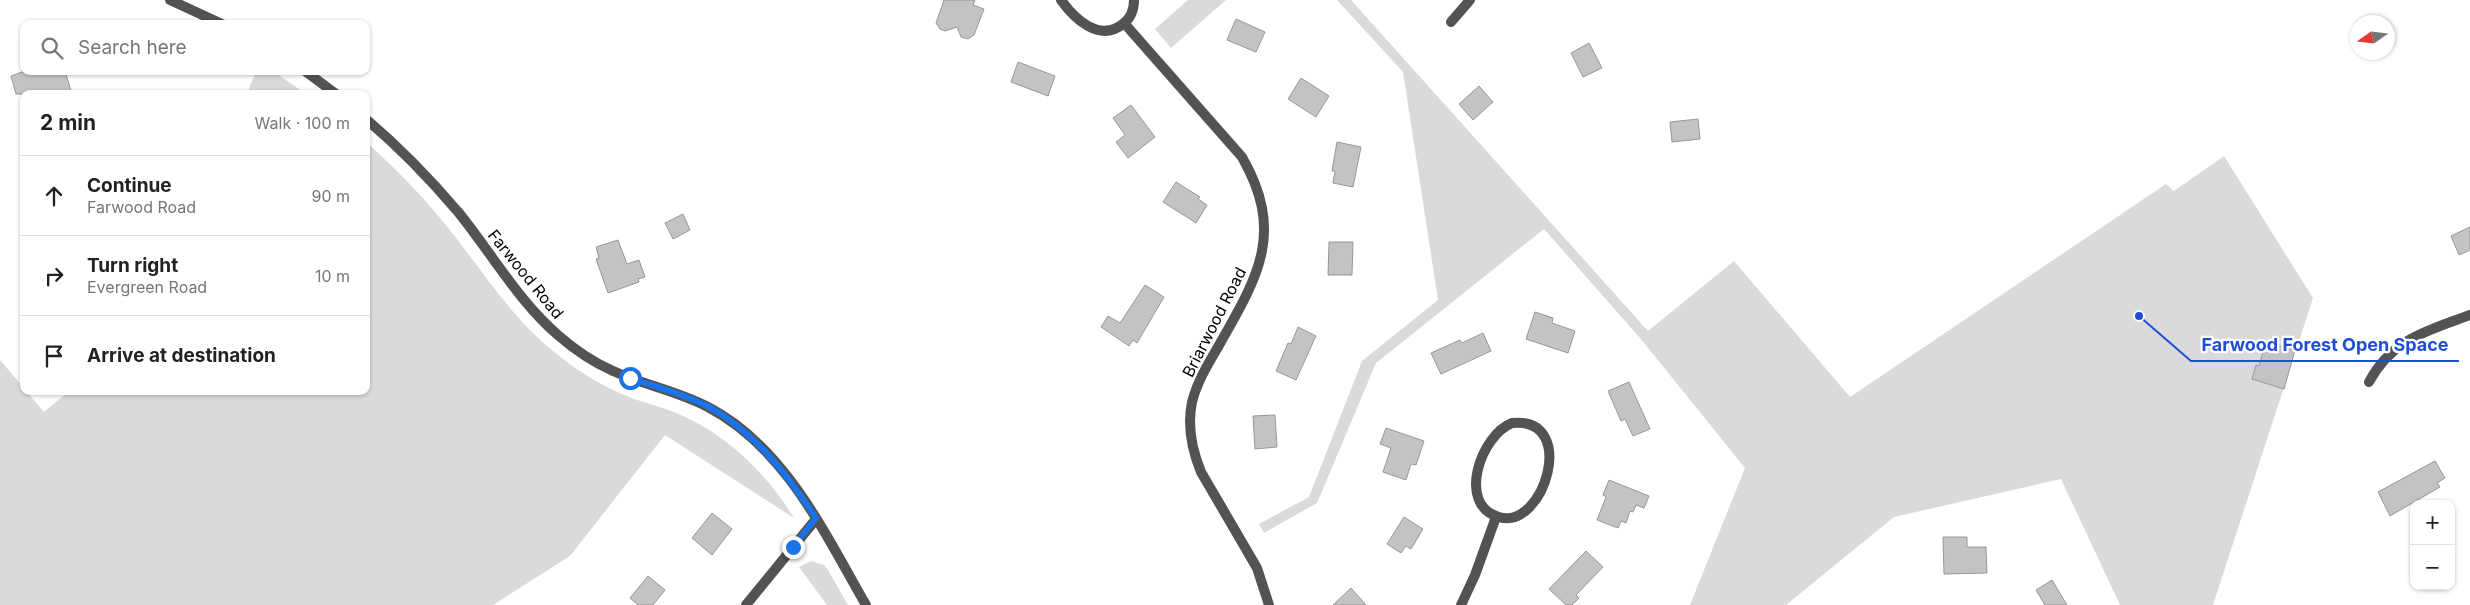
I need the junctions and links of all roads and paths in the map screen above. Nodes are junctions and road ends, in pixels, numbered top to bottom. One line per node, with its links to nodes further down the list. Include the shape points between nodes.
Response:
1 (170, 0): 5 (street)
2 (1061, 0): 7 (street, via 1074,16 1095,30 1108,31)
3 (1134, 0): 7 (street, via 1132,14)
4 (1470, 0): 6 (street)
5 (213, 20)
6 (1451, 22)
7 (1124, 23): 17 (street, Briarwood Road, via 1242,157 1259,195 1264,236 1256,276 1202,375 1192,401 1190,431 1200,472 1257,568)
8 (310, 75): 9 (street)
9 (331, 90)
10 (370, 123): 14 (street, Farwood Road, via 440,192 529,306 558,336 613,371 693,399 736,425 785,474)
11 (2470, 315): 12 (street, via 2404,343 2379,365)
12 (2369, 382)
13 (1496, 517): 13 (street, via 1482,506 1477,494 1476,481 1482,459 1500,429 1512,423 1530,425 1544,435 1550,447 1544,482 1525,512 1514,518); 18 (street)
14 (816, 518): 15 (street); 16 (street, Farwood Road)
15 (746, 605)
16 (866, 605)
17 (1269, 605)
18 (1461, 605)

